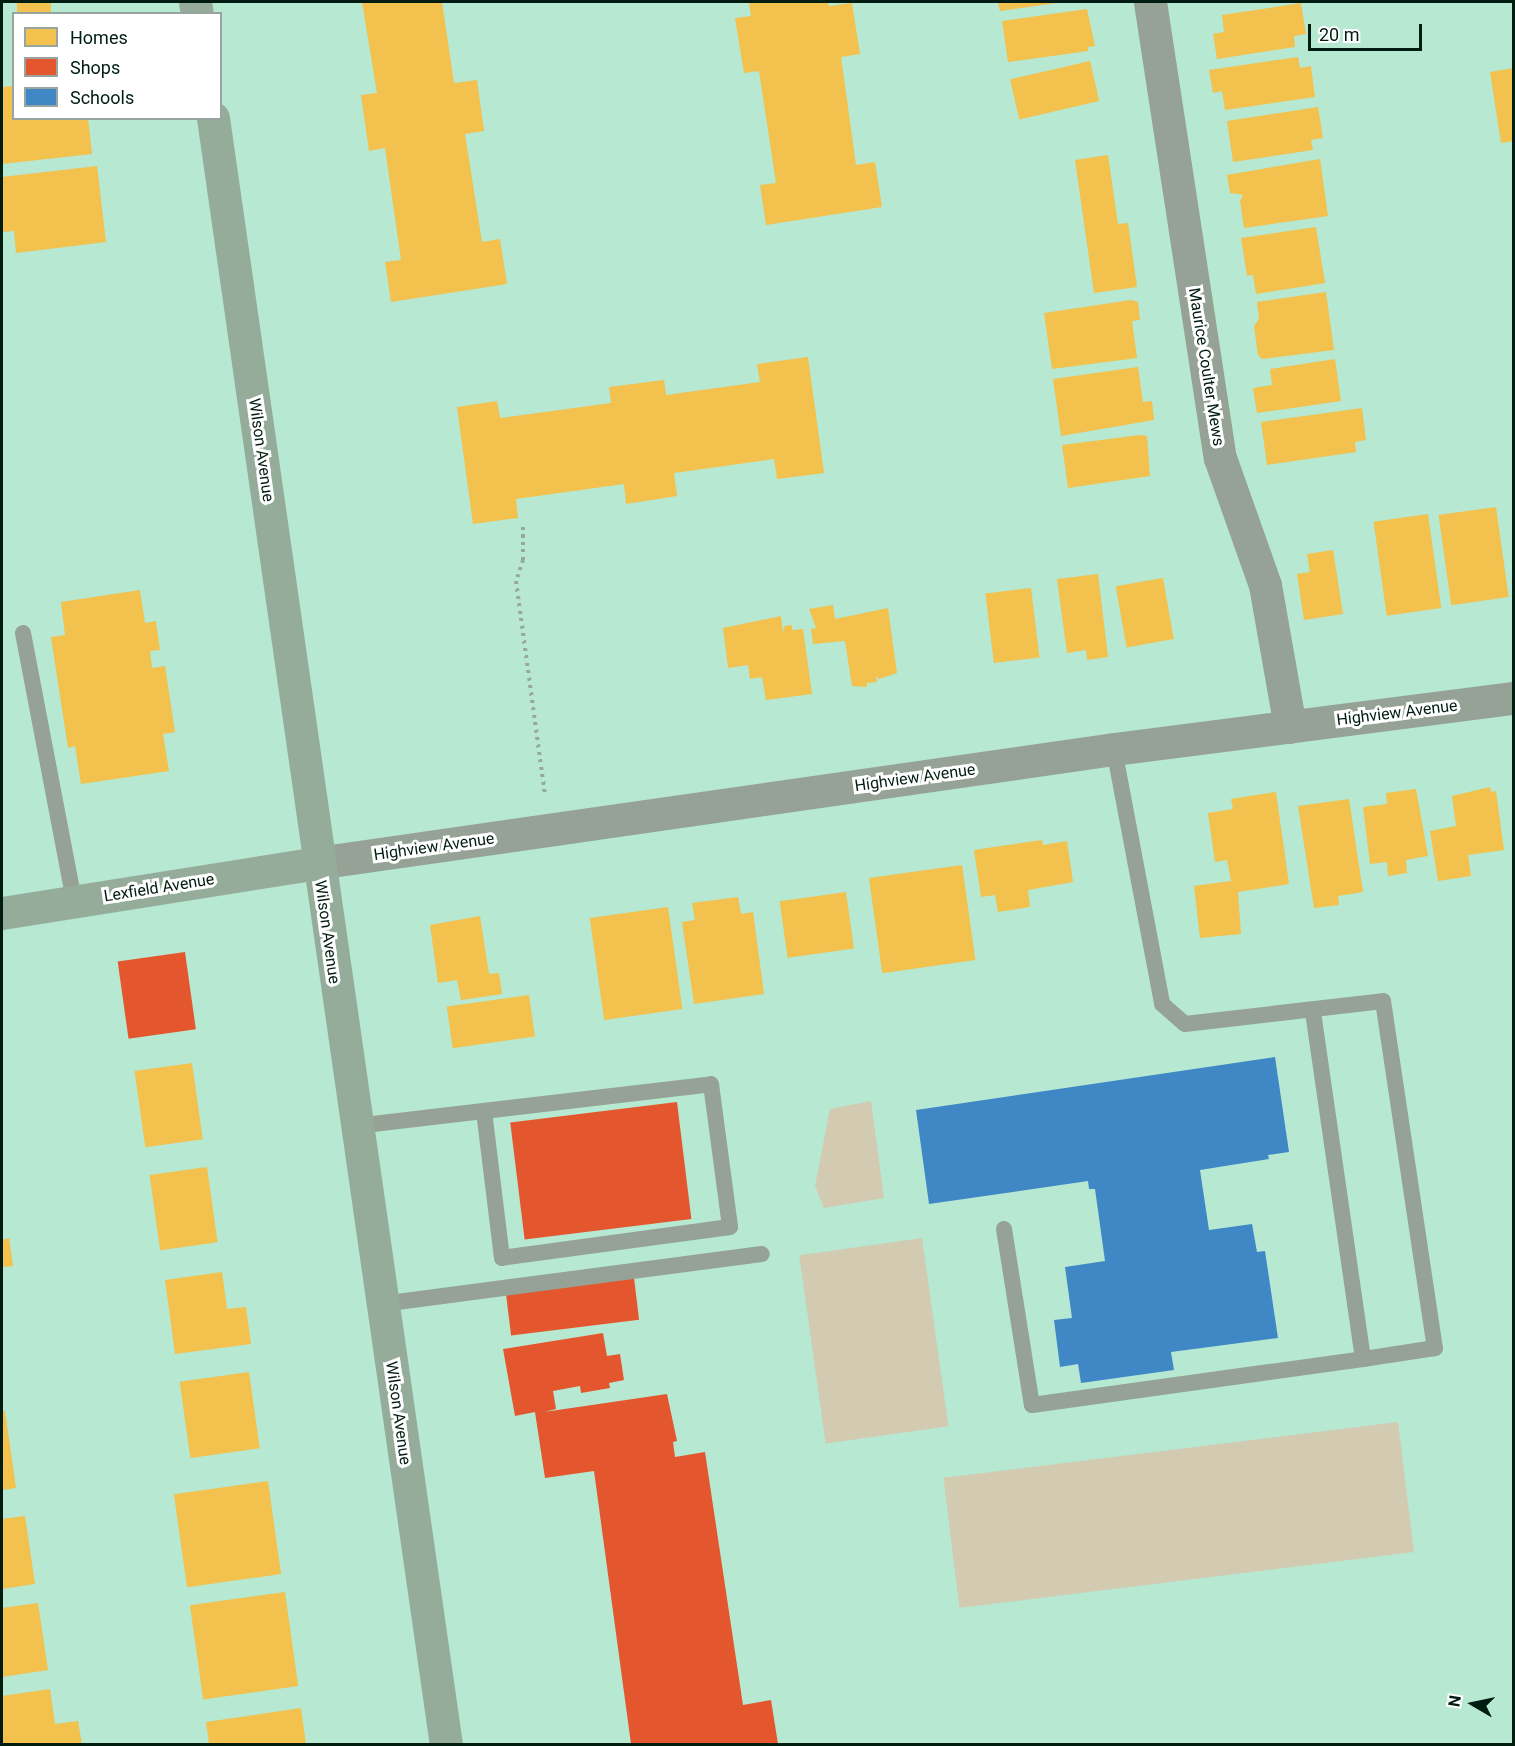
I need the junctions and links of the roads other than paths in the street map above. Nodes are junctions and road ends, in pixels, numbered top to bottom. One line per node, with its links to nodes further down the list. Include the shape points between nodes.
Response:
1 (1150, 2): 5 (street, Maurice Coulter Mews, via 1220,458 1265,585)
2 (213, 120): 7 (main road, Wilson Avenue)
3 (23, 633): 8 (lane)
4 (1514, 698): 5 (street, Highview Avenue)
5 (1290, 727): 6 (street, Highview Avenue)
6 (1114, 749): 7 (street, Highview Avenue); 10 (lane, via 1162,1004 1185,1024)
7 (317, 862): 8 (main road, Lexfield Avenue); 12 (main road, Wilson Avenue)
8 (74, 902): 9 (main road, Lexfield Avenue)
9 (2, 913)
10 (1313, 1011): 16 (lane); 16 (lane, via 1383,1001 1435,1348)
11 (484, 1112): 11 (lane, via 711,1084 730,1227 502,1258); 12 (lane)
12 (356, 1126): 15 (main road, Wilson Avenue)
13 (1004, 1229): 16 (lane, via 1032,1405)
14 (762, 1254): 15 (lane)
15 (382, 1304): 17 (main road, Wilson Avenue)
16 (1363, 1359)
17 (446, 1744)

